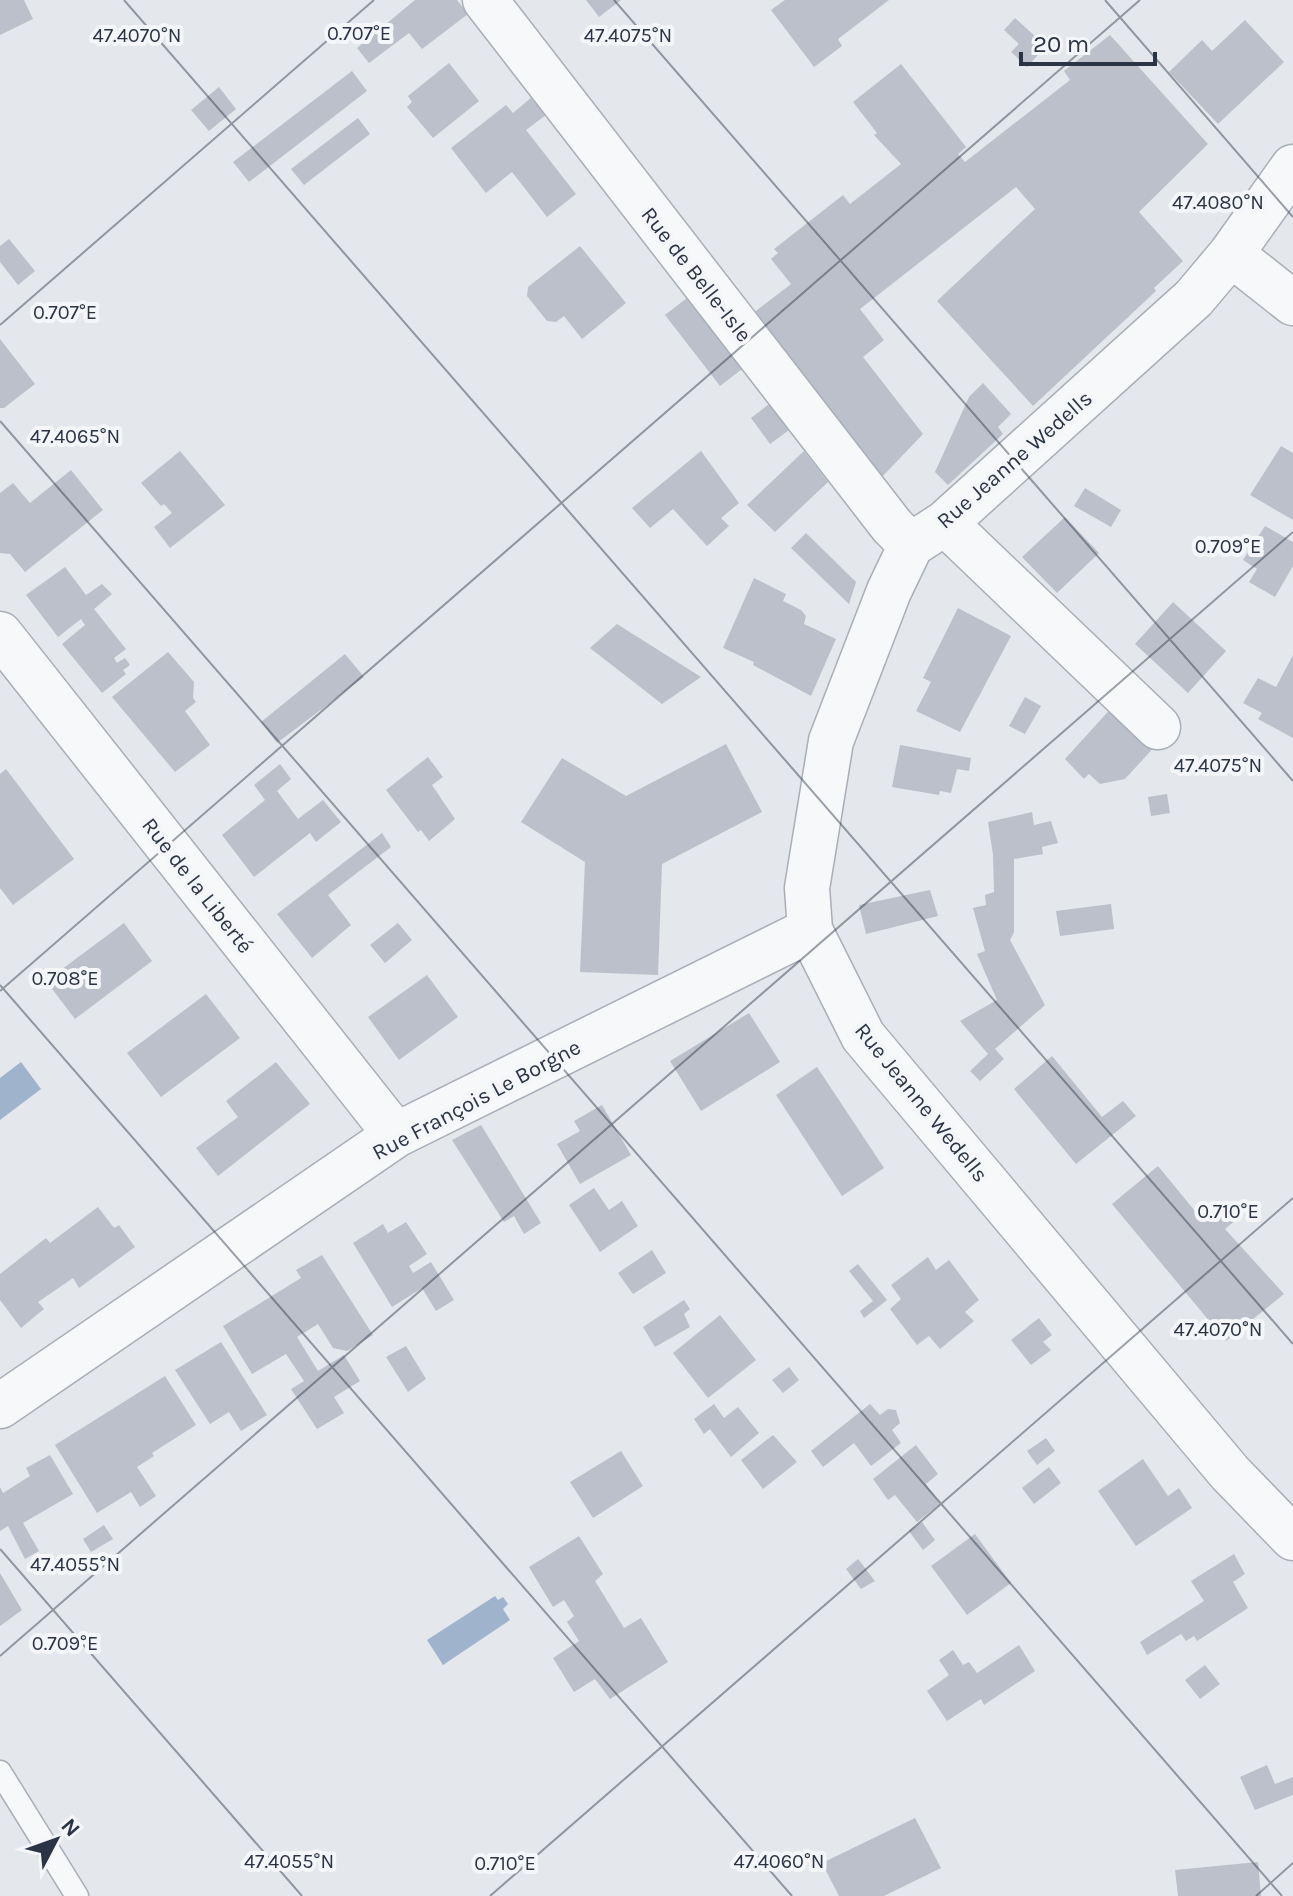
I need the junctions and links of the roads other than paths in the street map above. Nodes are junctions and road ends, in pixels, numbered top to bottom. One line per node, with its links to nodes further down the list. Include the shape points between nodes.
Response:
1 (485, 0): 5 (street, Rue de Belle-Isle, via 892,526)
2 (1293, 167): 3 (street, Rue Jeanne Wedells)
3 (1231, 254): 4 (street); 5 (street, Rue Jeanne Wedells, via 1194,298)
4 (1293, 303)
5 (928, 534): 7 (street, Rue de Belle-Isle); 8 (street, Rue Jeanne Wedells, via 889,591 831,741 807,888)
6 (0, 634): 9 (street, Rue de la Liberté)
7 (1158, 727)
8 (810, 930): 9 (street, Rue François Le Borgne); 11 (street, Rue Jeanne Wedells, via 863,1036 1230,1473)
9 (396, 1135): 10 (street, Rue François Le Borgne)
10 (0, 1406)
11 (1293, 1538)
12 (0, 1772): 13 (lane)
13 (77, 1896)

